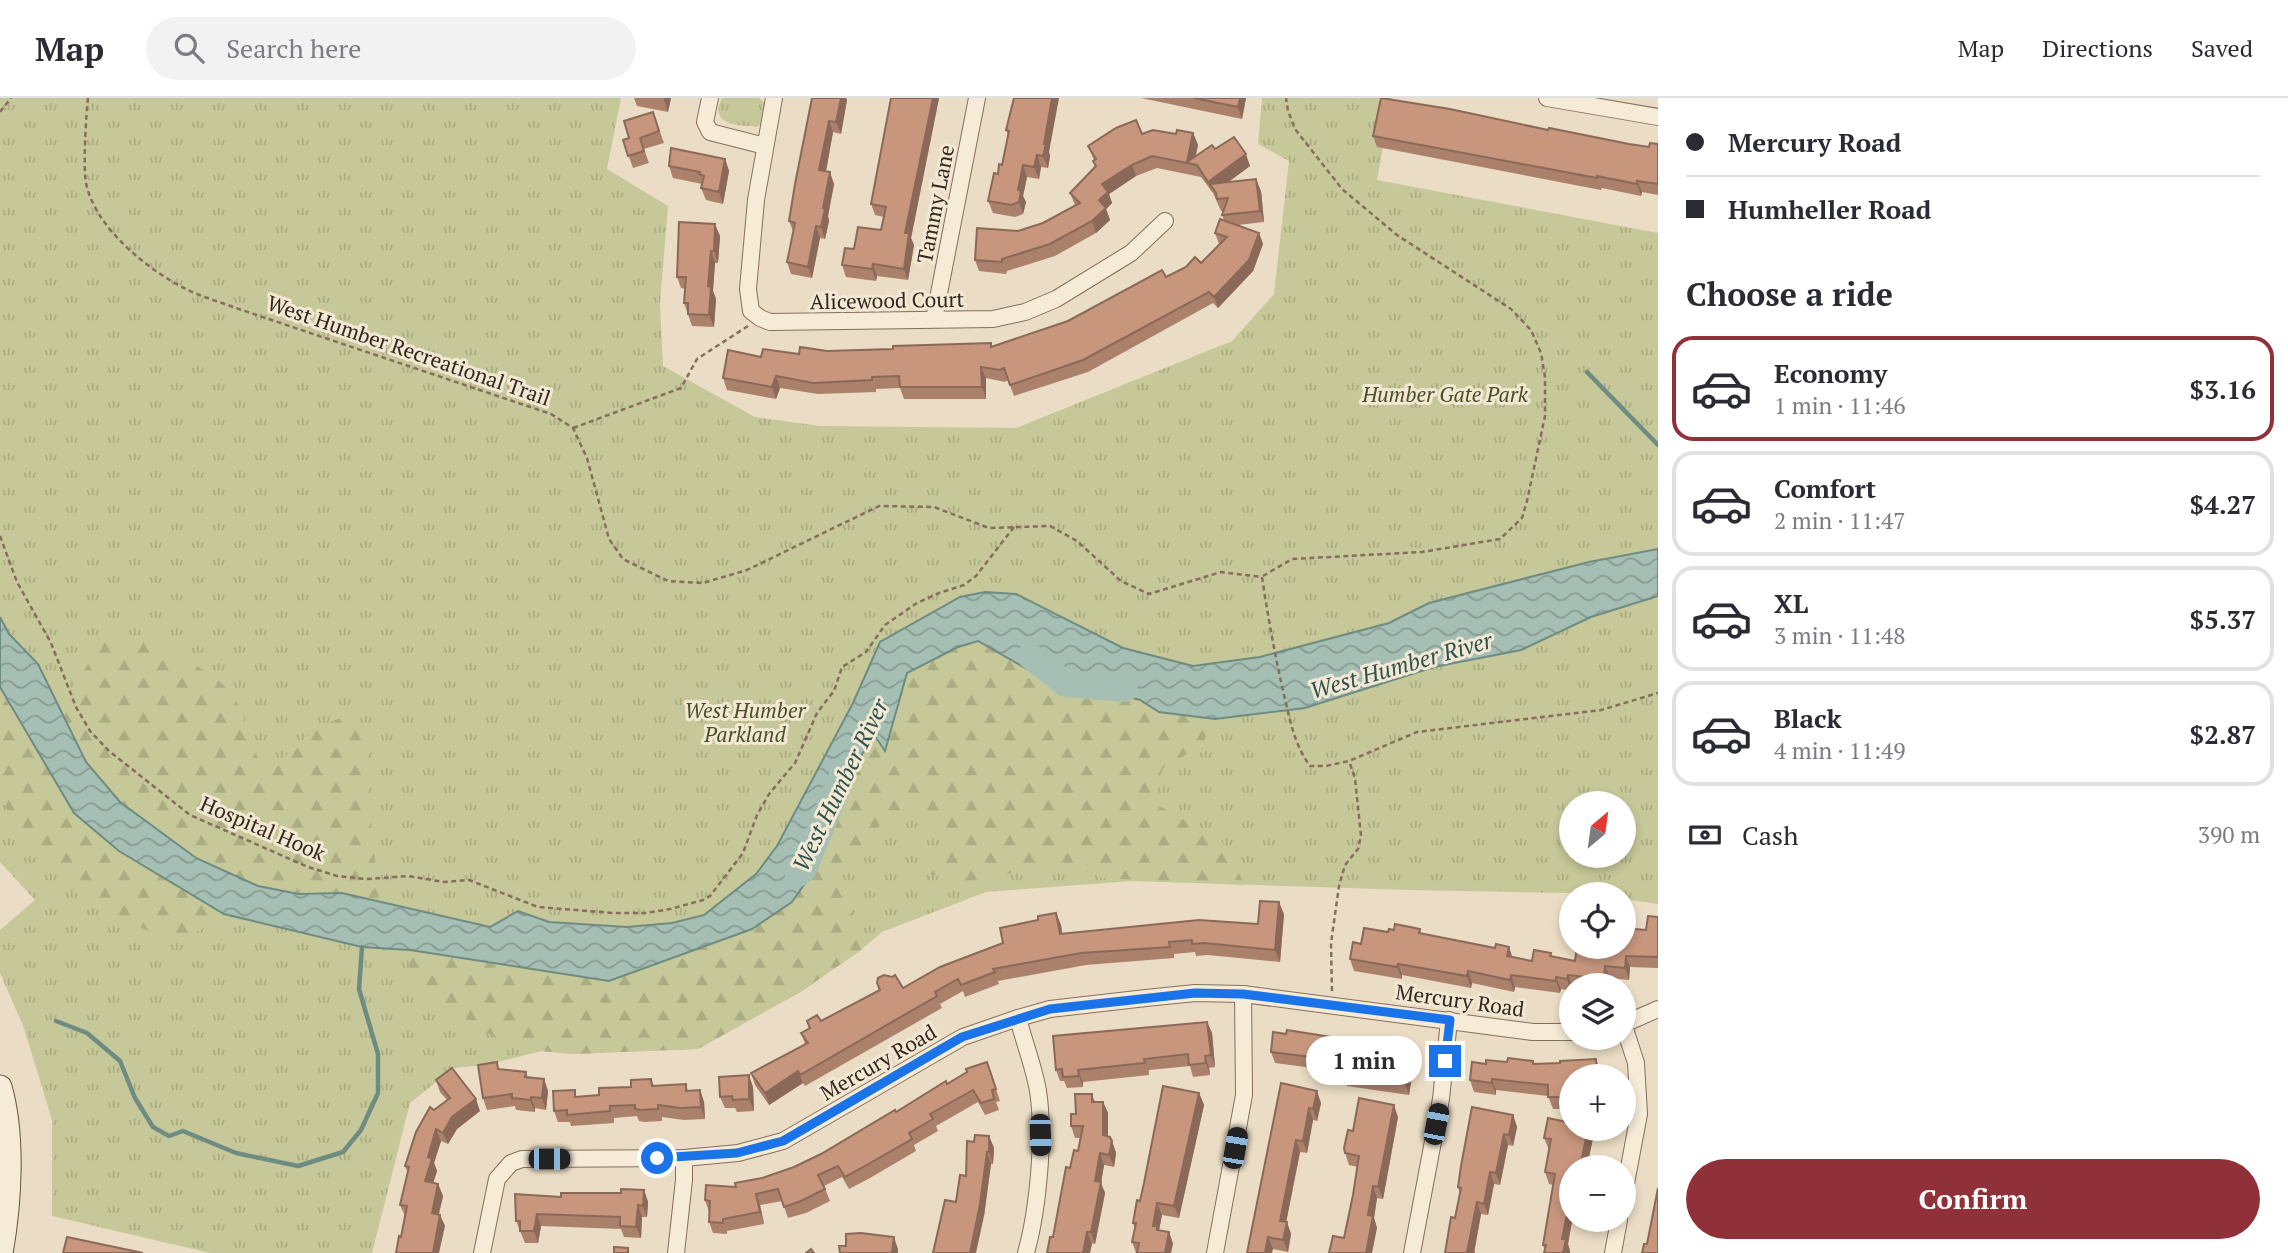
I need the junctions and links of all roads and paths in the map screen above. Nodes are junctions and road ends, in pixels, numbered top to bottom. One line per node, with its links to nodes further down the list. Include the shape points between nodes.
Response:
1 (11, 98): 8 (path)
2 (88, 98): 14 (path, West Humber Recreational Trail, via 86,182 93,204 140,260 166,278 236,308 551,414)
3 (710, 98): 10 (street, via 705,122 710,132)
4 (774, 98): 10 (street)
5 (977, 98): 13 (street, Tammy Lane)
6 (1286, 98): 17 (path, via 1295,130 1342,189 1397,235 1511,309 1531,330 1545,377 1545,416 1522,518 1500,539 1422,552 1292,559)
7 (1547, 98): 9 (street)
8 (0, 112)
9 (1658, 117)
10 (765, 146): 12 (street, via 748,289 751,311)
11 (1165, 221): 13 (street, Alicewood Court, via 1132,253 1025,312 993,319)
12 (760, 318): 13 (street, Alicewood Court, via 790,323); 14 (path, via 697,359 681,388)
13 (934, 319)
14 (573, 428): 15 (path, via 587,458 609,539 623,559 668,581 703,583 747,570 880,506 934,507 989,528)
15 (1014, 527): 16 (path, Hospital Hook, via 976,576 917,603 885,625 866,652 842,667 835,691 817,713 795,763 769,794 743,853 710,896 646,913 538,907 469,880 337,876 190,815 90,731 51,643 17,582); 17 (path, via 1050,526 1077,541 1121,581 1149,594 1220,572)
16 (0, 536)
17 (1262, 577): 19 (path, via 1274,651 1300,752 1310,766)
18 (1658, 694): 19 (path, via 1601,710 1417,733)
19 (1349, 761): 21 (path, via 1361,835 1339,887 1331,943)
20 (1243, 994): 21 (street, Mercury Road); 23 (street, Mercury Road, via 1146,998 1050,1009); 36 (street, via 1244,1096)
21 (1332, 1004): 25 (street, Mercury Road)
22 (1658, 1009): 24 (street)
23 (1018, 1018): 30 (street, Mercury Road, via 962,1037 783,1141 737,1153); 35 (street, via 1038,1091 1039,1118 1040,1157)
24 (1636, 1019)
25 (1450, 1020): 26 (street, Mercury Road); 37 (street, via 1441,1099)
26 (1559, 1032)
27 (1632, 1050): 29 (street, via 1639,1114)
28 (0, 1087): 32 (street, via 8,1140)
29 (1631, 1155)
30 (684, 1158): 33 (street, Mercury Road, via 522,1159 511,1163 497,1179); 34 (street)
31 (1617, 1232): 38 (street)
32 (1, 1253)
33 (482, 1253)
34 (676, 1253)
35 (1026, 1253)
36 (1215, 1253)
37 (1412, 1253)
38 (1613, 1253)

